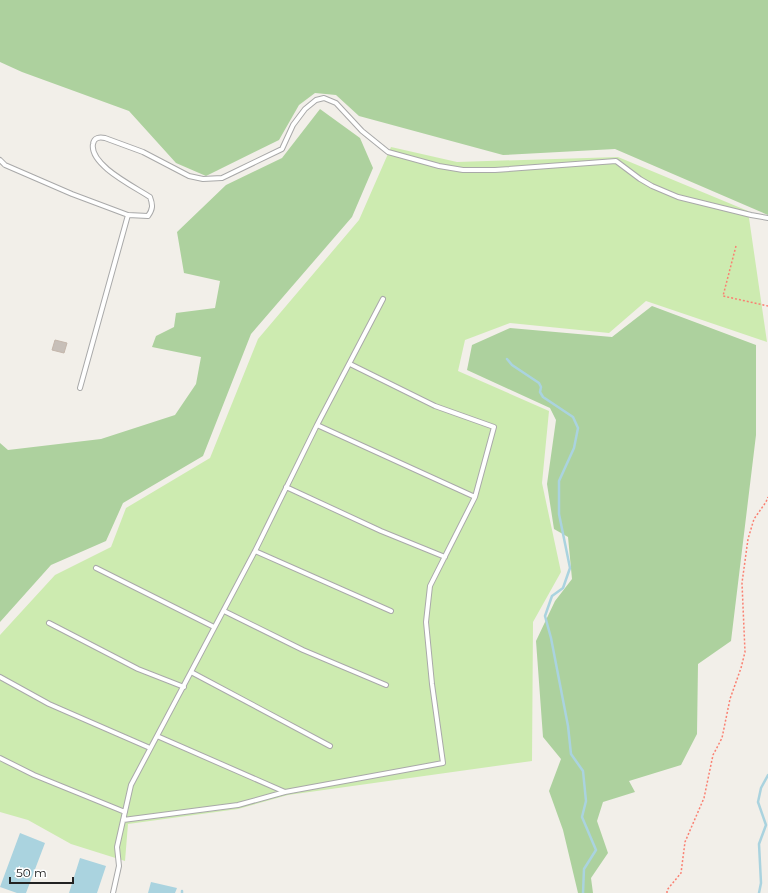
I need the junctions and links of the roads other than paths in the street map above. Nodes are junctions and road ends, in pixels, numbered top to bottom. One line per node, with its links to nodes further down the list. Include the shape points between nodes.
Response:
1 (0, 160): 2 (lane, via 5,165 72,194)
2 (128, 215): 3 (lane, via 148,216 153,205 150,197 106,168 93,149 95,139 105,138 143,152 189,176 203,179 222,178 282,149 293,125 305,109 316,100 324,98 336,103 362,131 388,152 463,170 616,161 652,186 678,197); 6 (lane)
3 (768, 218)
4 (383, 299): 5 (lane)
5 (350, 364): 7 (lane); 9 (lane, via 435,406 494,427)
6 (80, 388)
7 (317, 425): 8 (lane); 9 (lane)
8 (286, 487): 10 (lane); 11 (lane)
9 (475, 497): 11 (lane)
10 (255, 551): 13 (lane); 14 (lane)
11 (445, 557): 25 (lane, via 430,586 426,622 443,763)
12 (96, 568): 16 (lane)
13 (224, 611): 16 (lane); 19 (lane, via 303,650)
14 (391, 611)
15 (49, 623): 20 (lane, via 138,669)
16 (214, 627): 17 (lane)
17 (191, 672): 20 (lane); 22 (lane)
18 (0, 677): 23 (lane, via 49,704)
19 (386, 685)
20 (184, 687): 21 (lane)
21 (157, 736): 23 (lane); 25 (lane)
22 (330, 746)
23 (150, 748): 26 (lane, via 131,785)
24 (0, 758): 26 (lane, via 34,775)
25 (285, 792): 27 (lane, via 238,805)
26 (125, 812): 27 (lane)
27 (123, 820): 28 (lane, via 117,847 119,866)
28 (113, 893)

